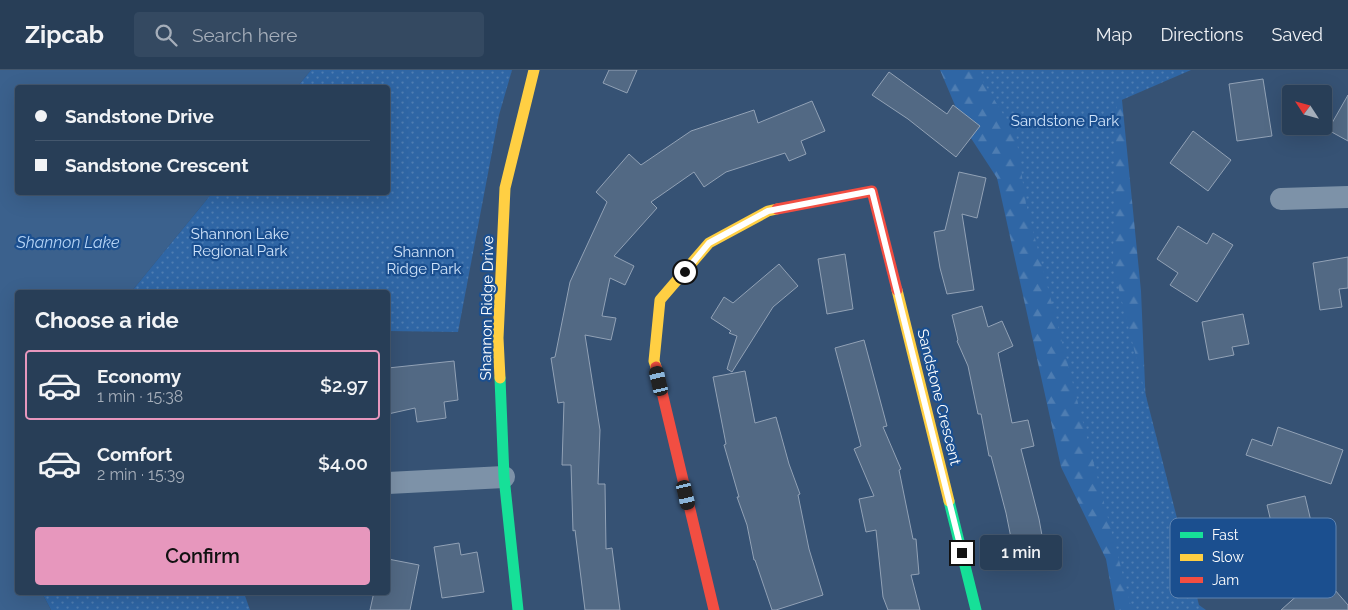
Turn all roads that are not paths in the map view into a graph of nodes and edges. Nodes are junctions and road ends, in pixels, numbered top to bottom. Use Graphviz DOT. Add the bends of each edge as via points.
graph roads {
  1 [pos="534,70"];
  2 [pos="1348,197"];
  3 [pos="1280,199"];
  4 [pos="504,477"];
  5 [pos="390,483"];
  6 [pos="518,610"];
  7 [pos="714,610"];
  8 [pos="976,610"];
  1 -- 4 [label="street, Shannon Ridge Drive" via="505,188 498,338"];
  2 -- 3 [label="street"];
  4 -- 5 [label="street"];
  4 -- 6 [label="street, Shannon Ridge Drive"];
  7 -- 8 [label="street, Sandstone Crescent" via="654,362 660,300 709,243 768,211 872,191"];
}
